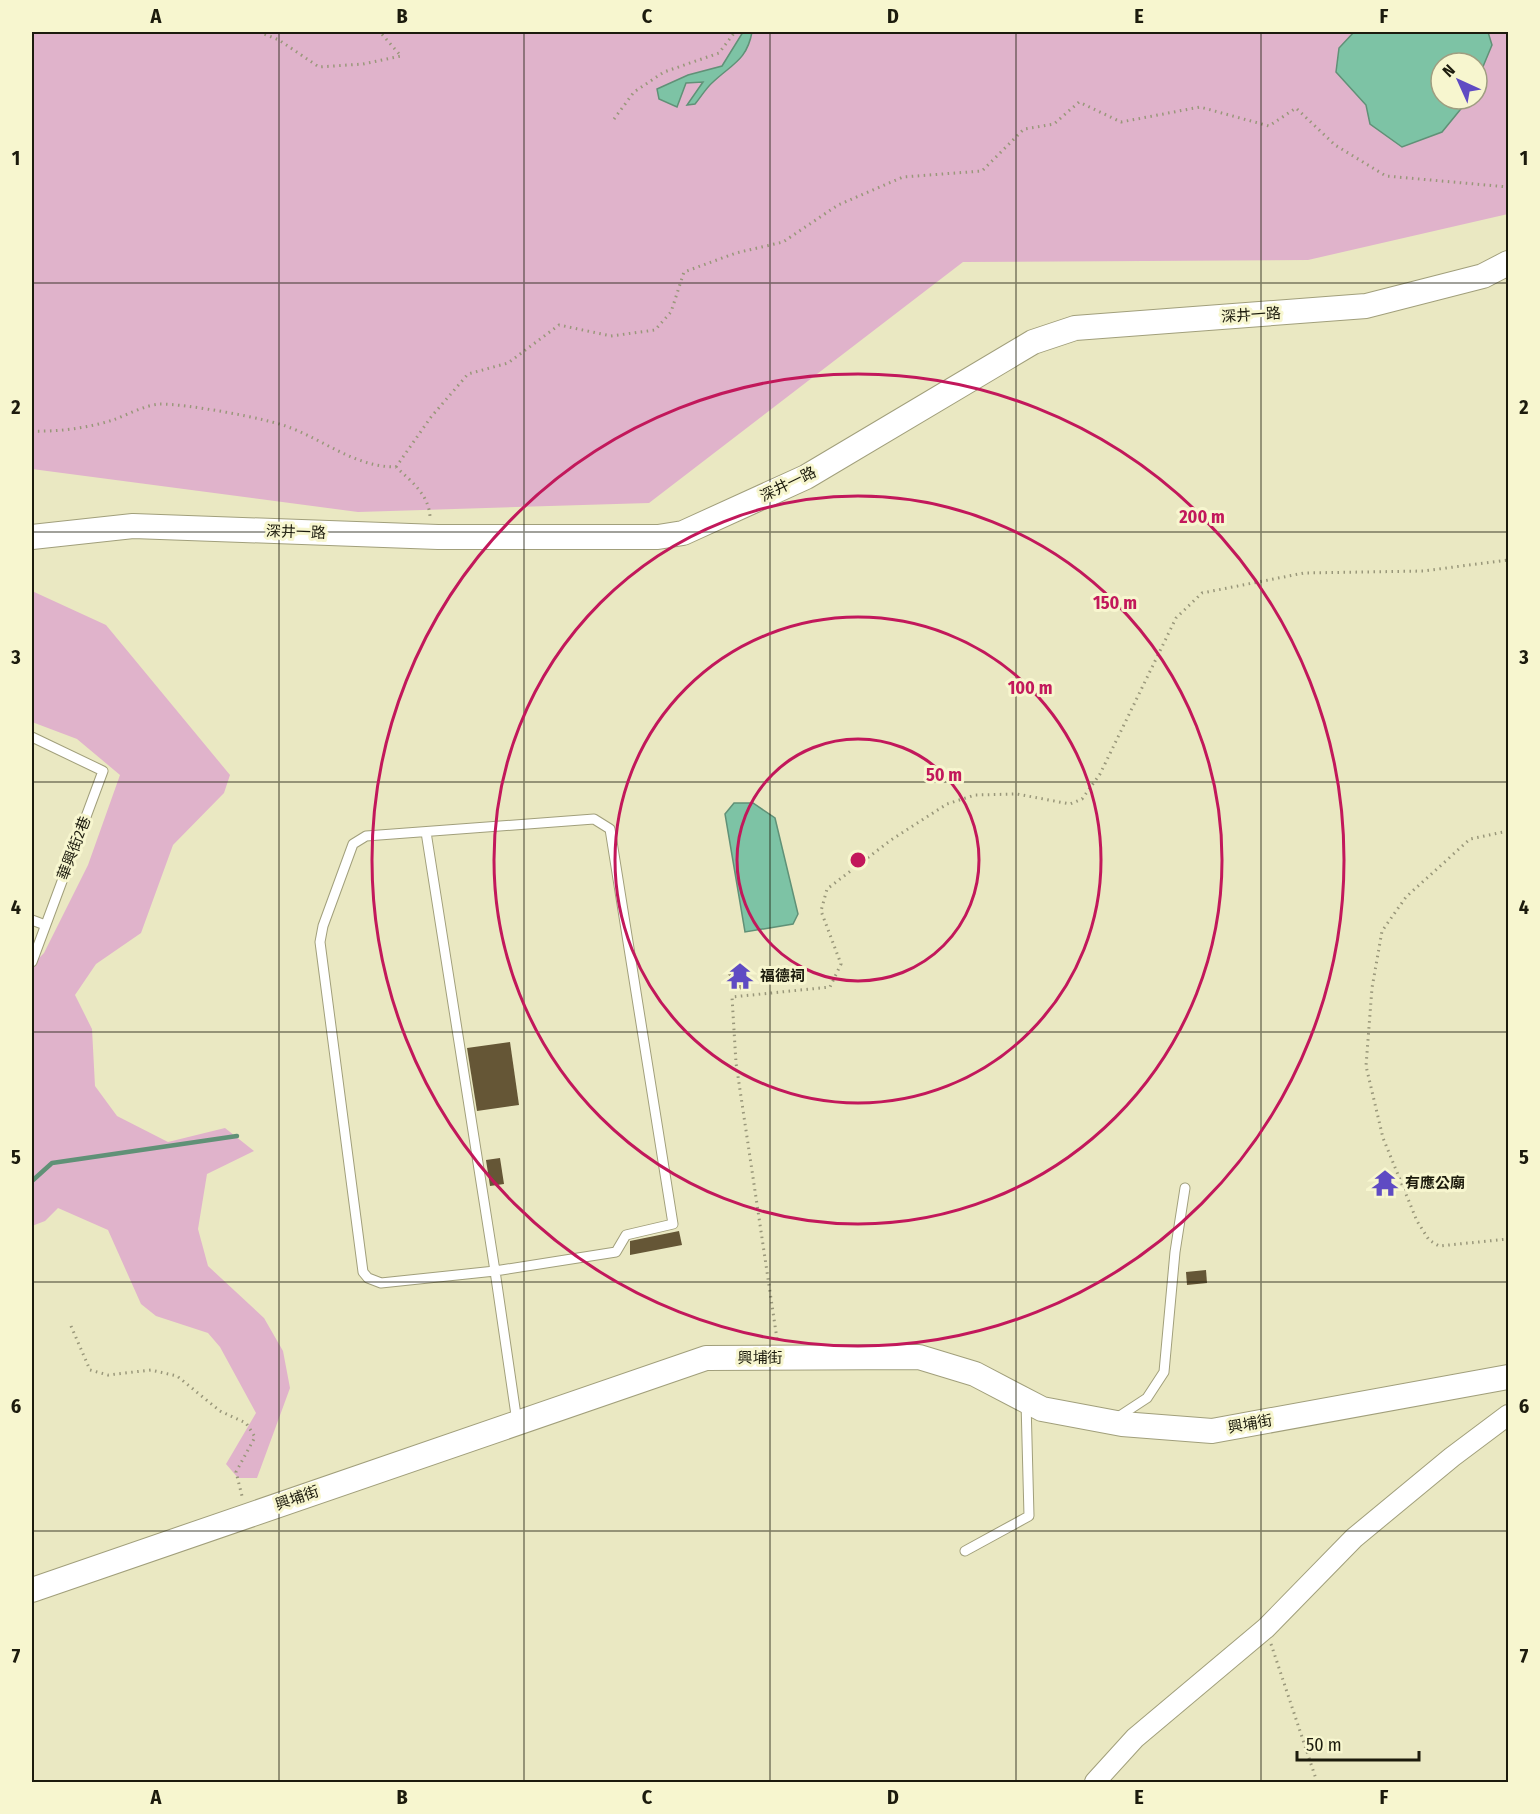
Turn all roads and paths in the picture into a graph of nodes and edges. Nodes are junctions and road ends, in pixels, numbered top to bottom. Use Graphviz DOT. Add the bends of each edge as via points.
graph roads {
  1 [pos="259,32"];
  2 [pos="380,32"];
  3 [pos="735,32"];
  4 [pos="614,119"];
  5 [pos="1509,187"];
  6 [pos="1509,263"];
  7 [pos="32,431"];
  8 [pos="396,467"];
  9 [pos="32,537"];
  10 [pos="432,537"];
  11 [pos="1509,560"];
  12 [pos="32,737"];
  13 [pos="1509,831"];
  14 [pos="426,832"];
  15 [pos="32,920"];
  16 [pos="45,925"];
  17 [pos="32,962"];
  18 [pos="1185,1188"];
  19 [pos="1509,1239"];
  20 [pos="495,1270"];
  21 [pos="71,1326"];
  22 [pos="780,1358"];
  23 [pos="1509,1377"];
  24 [pos="1026,1401"];
  25 [pos="1509,1415"];
  26 [pos="517,1422"];
  27 [pos="1110,1422"];
  28 [pos="247,1516"];
  29 [pos="965,1551"];
  30 [pos="32,1590"];
  31 [pos="1266,1628"];
  32 [pos="1095,1782"];
  33 [pos="1317,1782"];
  1 -- 2 [label="path" via="279,40 319,67 401,56"];
  3 -- 4 [label="path" via="719,53 664,72 634,92"];
  5 -- 8 [label="path" via="1386,176 1335,145 1296,108 1269,126 1200,107 1121,122 1079,102 1054,124 1024,129 982,171 903,177 838,205 783,242 736,253 684,272 671,312 655,330 610,336 559,325 508,363 468,374"];
  6 -- 10 [label="street, 深井一路" via="1484,276 1366,306 1075,328 1033,342 806,477 683,533 658,537"];
  7 -- 8 [label="path" via="110,421 159,404 290,427 332,450 376,467"];
  8 -- 10 [label="path" via="430,505"];
  9 -- 10 [label="street, 深井一路" via="133,526"];
  11 -- 22 [label="path" via="1423,571 1304,573 1202,593 1176,618 1100,774 1082,799 1070,804 1017,794 975,795 947,804 827,889 821,911 841,964 830,987 732,997 736,1063"];
  12 -- 16 [label="lane, 華興街2巷" via="103,771"];
  13 -- 19 [label="path" via="1470,839 1406,897 1382,931 1372,988 1366,1066 1383,1138 1417,1221 1429,1240 1439,1246"];
  14 -- 20 [label="lane"];
  14 -- 20 [label="lane" via="366,836 353,844 320,942 363,1272 381,1283"];
  14 -- 20 [label="lane" via="594,819 610,829 673,1224 626,1234 616,1251"];
  15 -- 16 [label="lane"];
  16 -- 17 [label="lane, 華興街2巷"];
  18 -- 27 [label="lane" via="1174,1252 1164,1372 1147,1398"];
  20 -- 26 [label="lane"];
  21 -- 28 [label="path" via="90,1370 108,1375 151,1371 177,1376 220,1411 246,1423 255,1437 237,1472"];
  22 -- 24 [label="street, 興埔街" via="920,1357 975,1374"];
  22 -- 26 [label="street, 興埔街" via="706,1358"];
  23 -- 27 [label="street, 興埔街" via="1212,1431"];
  24 -- 27 [label="street, 興埔街" via="1042,1409"];
  24 -- 29 [label="lane" via="1029,1516"];
  25 -- 31 [label="street" via="1452,1456 1354,1538"];
  26 -- 28 [label="street, 興埔街"];
  28 -- 30 [label="street, 興埔街"];
  31 -- 32 [label="street" via="1135,1738"];
  31 -- 33 [label="path"];
}
